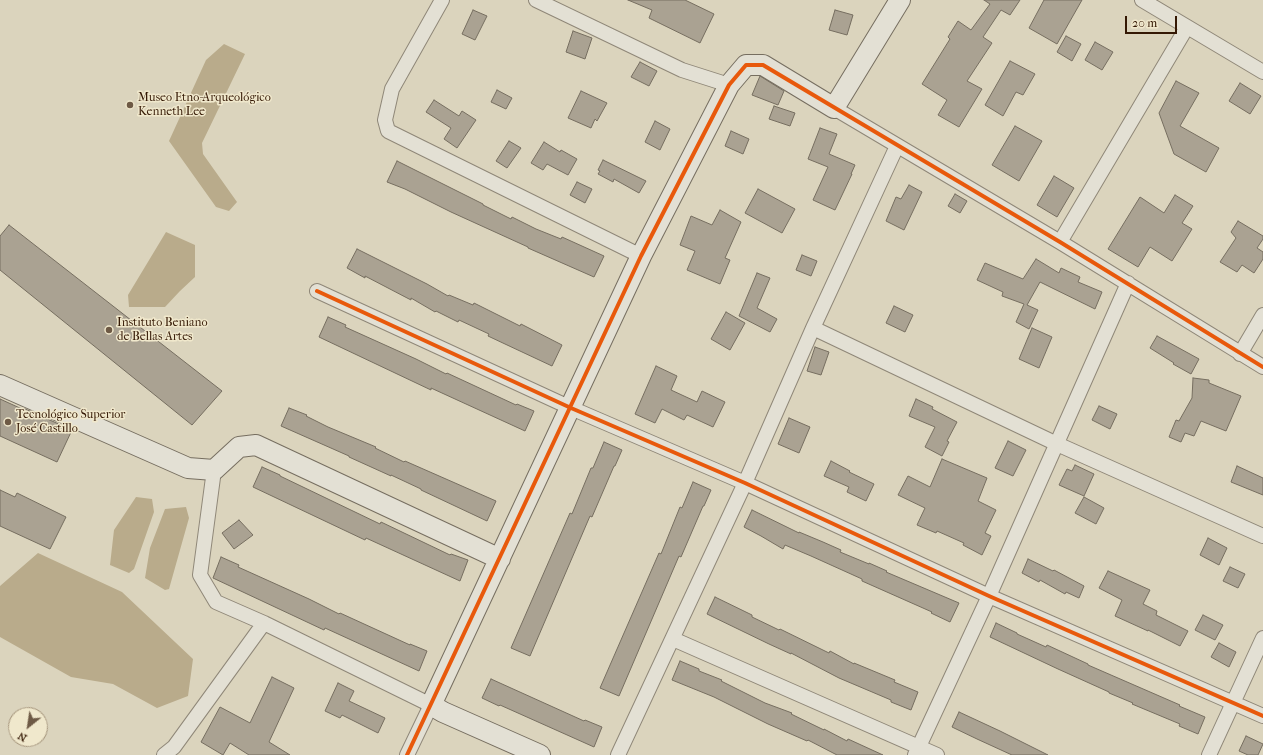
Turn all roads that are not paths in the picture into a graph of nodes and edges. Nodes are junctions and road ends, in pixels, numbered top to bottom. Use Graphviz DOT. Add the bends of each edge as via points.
graph roads {
  1 [pos="442,0"];
  2 [pos="536,0"];
  3 [pos="900,0"];
  4 [pos="1142,0"];
  5 [pos="1187,27"];
  6 [pos="1263,72"];
  7 [pos="729,85"];
  8 [pos="834,108"];
  9 [pos="897,146"];
  10 [pos="1060,242"];
  11 [pos="641,256"];
  12 [pos="1128,283"];
  13 [pos="317,291"];
  14 [pos="1263,315"];
  15 [pos="813,328"];
  16 [pos="1240,354"];
  17 [pos="1263,367"];
  18 [pos="0,385"];
  19 [pos="571,408"];
  20 [pos="1057,444"];
  21 [pos="214,470"];
  22 [pos="745,483"];
  23 [pos="1263,536"];
  24 [pos="500,559"];
  25 [pos="989,596"];
  26 [pos="264,623"];
  27 [pos="1263,638"];
  28 [pos="673,639"];
  29 [pos="1233,703"];
  30 [pos="431,705"];
  31 [pos="1263,716"];
  32 [pos="917,751"];
  33 [pos="164,755"];
  34 [pos="407,755"];
  35 [pos="540,755"];
  36 [pos="618,755"];
  37 [pos="937,755"];
  38 [pos="1210,755"];
  1 -- 11 [label="street" via="392,89 385,120 388,131"];
  2 -- 7 [label="street" via="682,70"];
  3 -- 8 [label="street"];
  4 -- 5 [label="street"];
  5 -- 6 [label="street"];
  5 -- 10 [label="street"];
  7 -- 8 [label="street" via="746,65 763,65"];
  7 -- 11 [label="street"];
  8 -- 9 [label="street"];
  9 -- 10 [label="street"];
  9 -- 15 [label="street"];
  10 -- 12 [label="street"];
  11 -- 19 [label="street"];
  12 -- 16 [label="street"];
  12 -- 20 [label="street"];
  13 -- 19 [label="street"];
  14 -- 16 [label="street"];
  15 -- 20 [label="street"];
  15 -- 22 [label="street"];
  16 -- 17 [label="street"];
  18 -- 21 [label="street" via="188,468"];
  19 -- 22 [label="street"];
  19 -- 24 [label="street"];
  20 -- 23 [label="street"];
  20 -- 25 [label="street"];
  21 -- 24 [label="street" via="239,447 256,445"];
  21 -- 26 [label="street" via="200,575 216,602"];
  22 -- 25 [label="street"];
  22 -- 28 [label="street"];
  24 -- 30 [label="street"];
  25 -- 29 [label="street"];
  25 -- 32 [label="street"];
  26 -- 30 [label="street"];
  26 -- 33 [label="street" via="174,747"];
  27 -- 29 [label="street"];
  28 -- 32 [label="street"];
  28 -- 36 [label="street"];
  29 -- 31 [label="street"];
  29 -- 38 [label="street"];
  30 -- 34 [label="street"];
  30 -- 35 [label="street"];
  32 -- 37 [label="street"];
}
